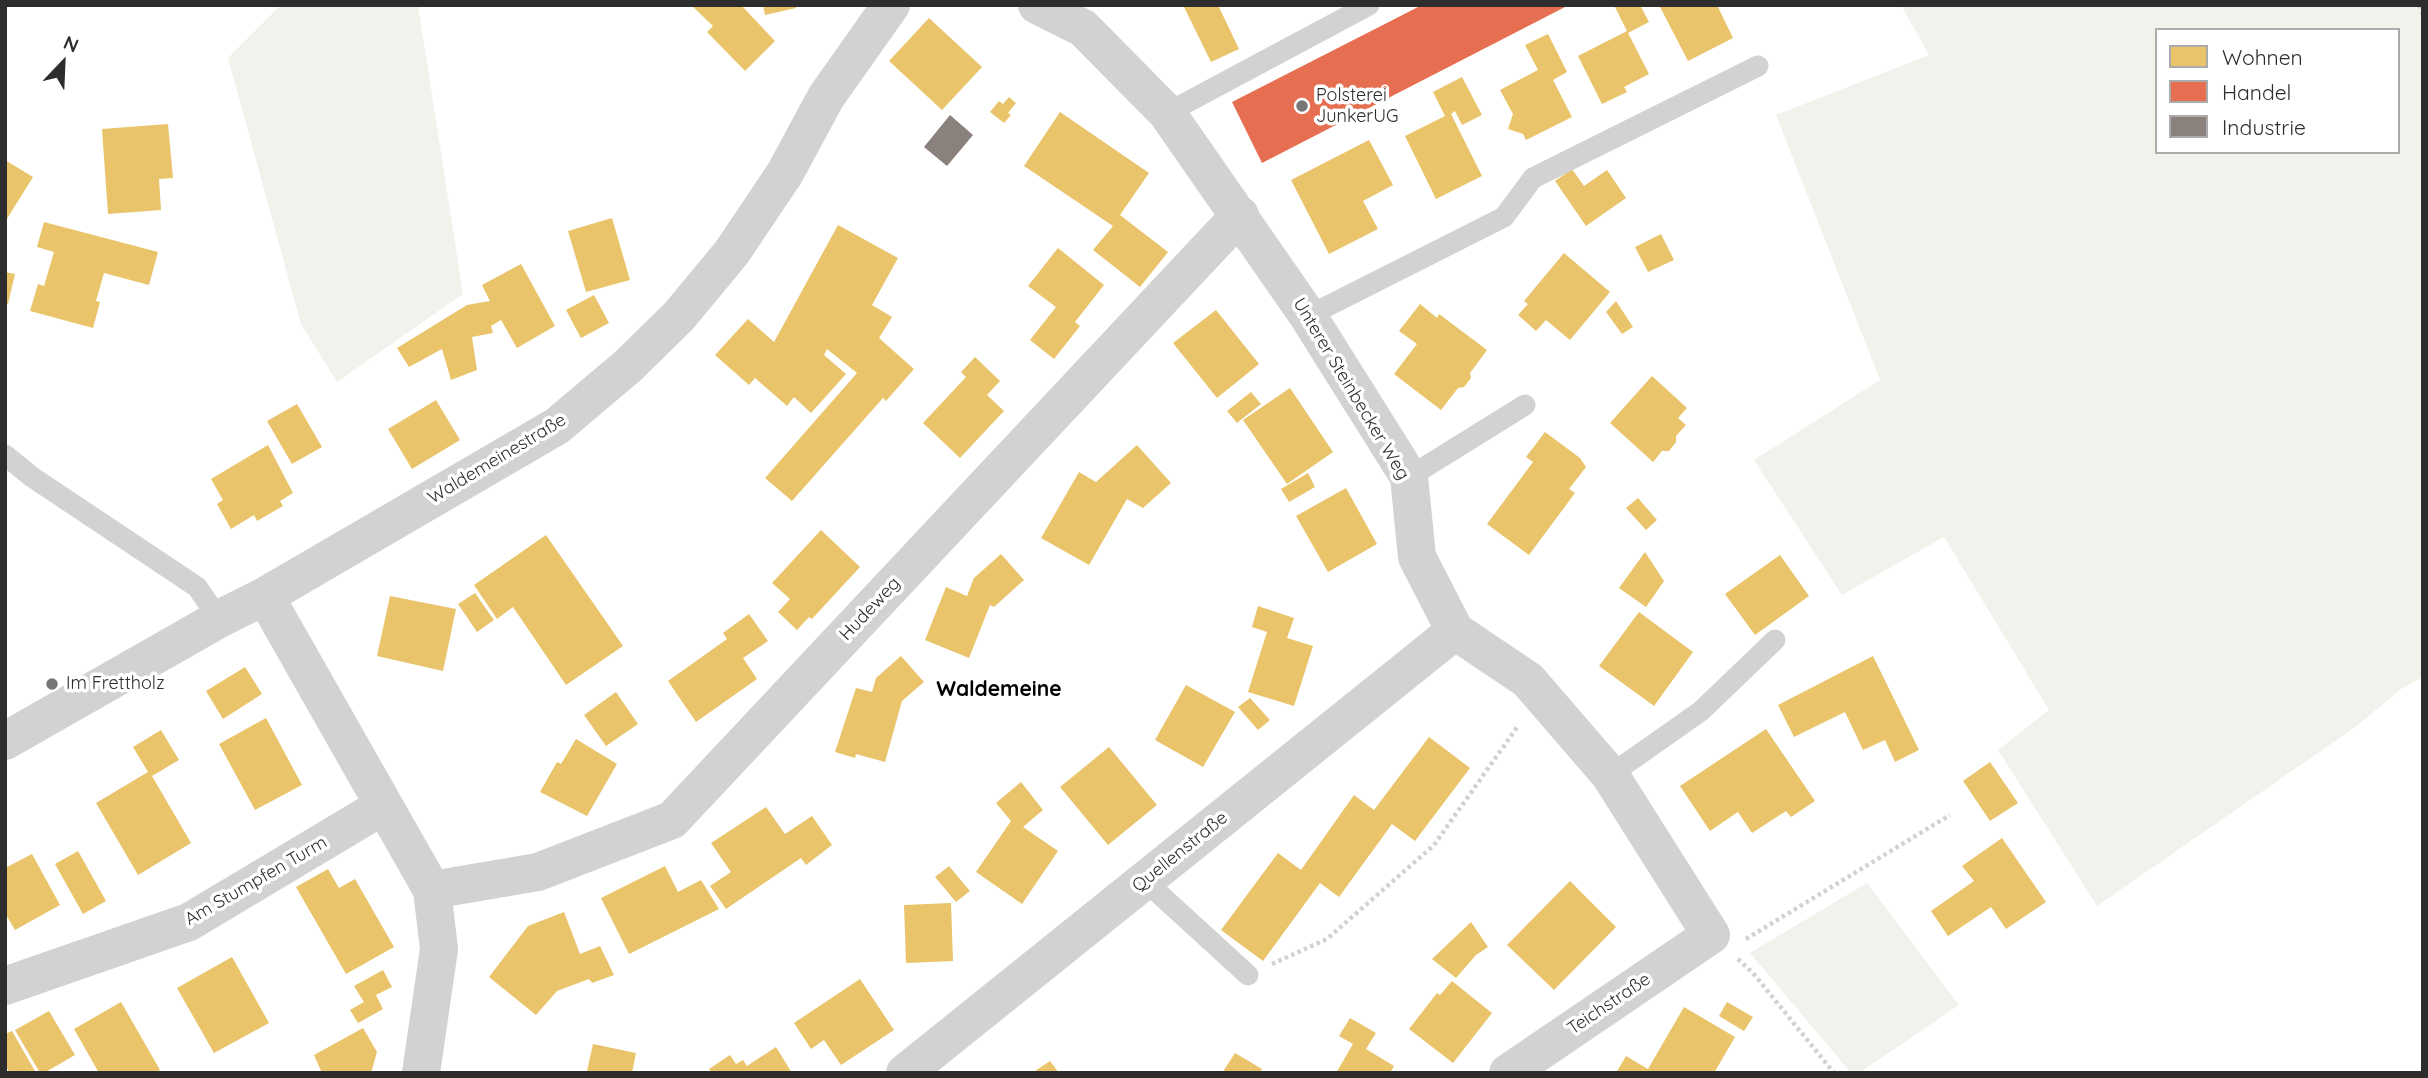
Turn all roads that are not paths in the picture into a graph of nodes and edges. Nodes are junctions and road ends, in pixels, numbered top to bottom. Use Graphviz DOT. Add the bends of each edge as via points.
graph roads {
  1 [pos="891,5"];
  2 [pos="1037,5"];
  3 [pos="1369,5"];
  4 [pos="1758,66"];
  5 [pos="1167,113"];
  6 [pos="1240,215"];
  7 [pos="1308,316"];
  8 [pos="1525,405"];
  9 [pos="5,455"];
  10 [pos="1409,477"];
  11 [pos="265,596"];
  12 [pos="219,619"];
  13 [pos="1455,631"];
  14 [pos="1775,640"];
  15 [pos="5,741"];
  16 [pos="1609,775"];
  17 [pos="383,806"];
  18 [pos="1144,880"];
  19 [pos="432,890"];
  20 [pos="1719,943"];
  21 [pos="1248,975"];
  22 [pos="5,986"];
  23 [pos="421,1073"];
  24 [pos="905,1073"];
  25 [pos="1508,1073"];
  1 -- 11 [label="street, Waldemeinestraße" via="826,97 785,173 732,252 679,316 628,366 557,426"];
  2 -- 5 [label="street, Unterer Steinbecker Weg" via="1083,28"];
  3 -- 5 [label="lane"];
  4 -- 7 [label="lane" via="1533,178 1504,218"];
  5 -- 6 [label="street, Unterer Steinbecker Weg"];
  6 -- 7 [label="street, Unterer Steinbecker Weg"];
  6 -- 19 [label="street, Hudeweg" via="672,820 538,872"];
  7 -- 10 [label="street, Unterer Steinbecker Weg"];
  8 -- 10 [label="lane"];
  9 -- 12 [label="lane" via="197,587"];
  10 -- 13 [label="street, Unterer Steinbecker Weg" via="1417,557"];
  11 -- 12 [label="street, Waldemeinestraße"];
  11 -- 17 [label="street"];
  12 -- 15 [label="street, Waldemeinestraße"];
  13 -- 16 [label="street, Unterer Steinbecker Weg" via="1528,680"];
  13 -- 18 [label="street, Quellenstraße"];
  14 -- 16 [label="lane" via="1701,711"];
  16 -- 20 [label="street, Unterer Steinbecker Weg"];
  17 -- 19 [label="street"];
  17 -- 22 [label="street, Am Stumpfen Turm" via="189,922"];
  18 -- 21 [label="lane"];
  18 -- 24 [label="street, Quellenstraße"];
  19 -- 23 [label="street" via="439,949"];
  20 -- 25 [label="street, Teichstraße"];
}
